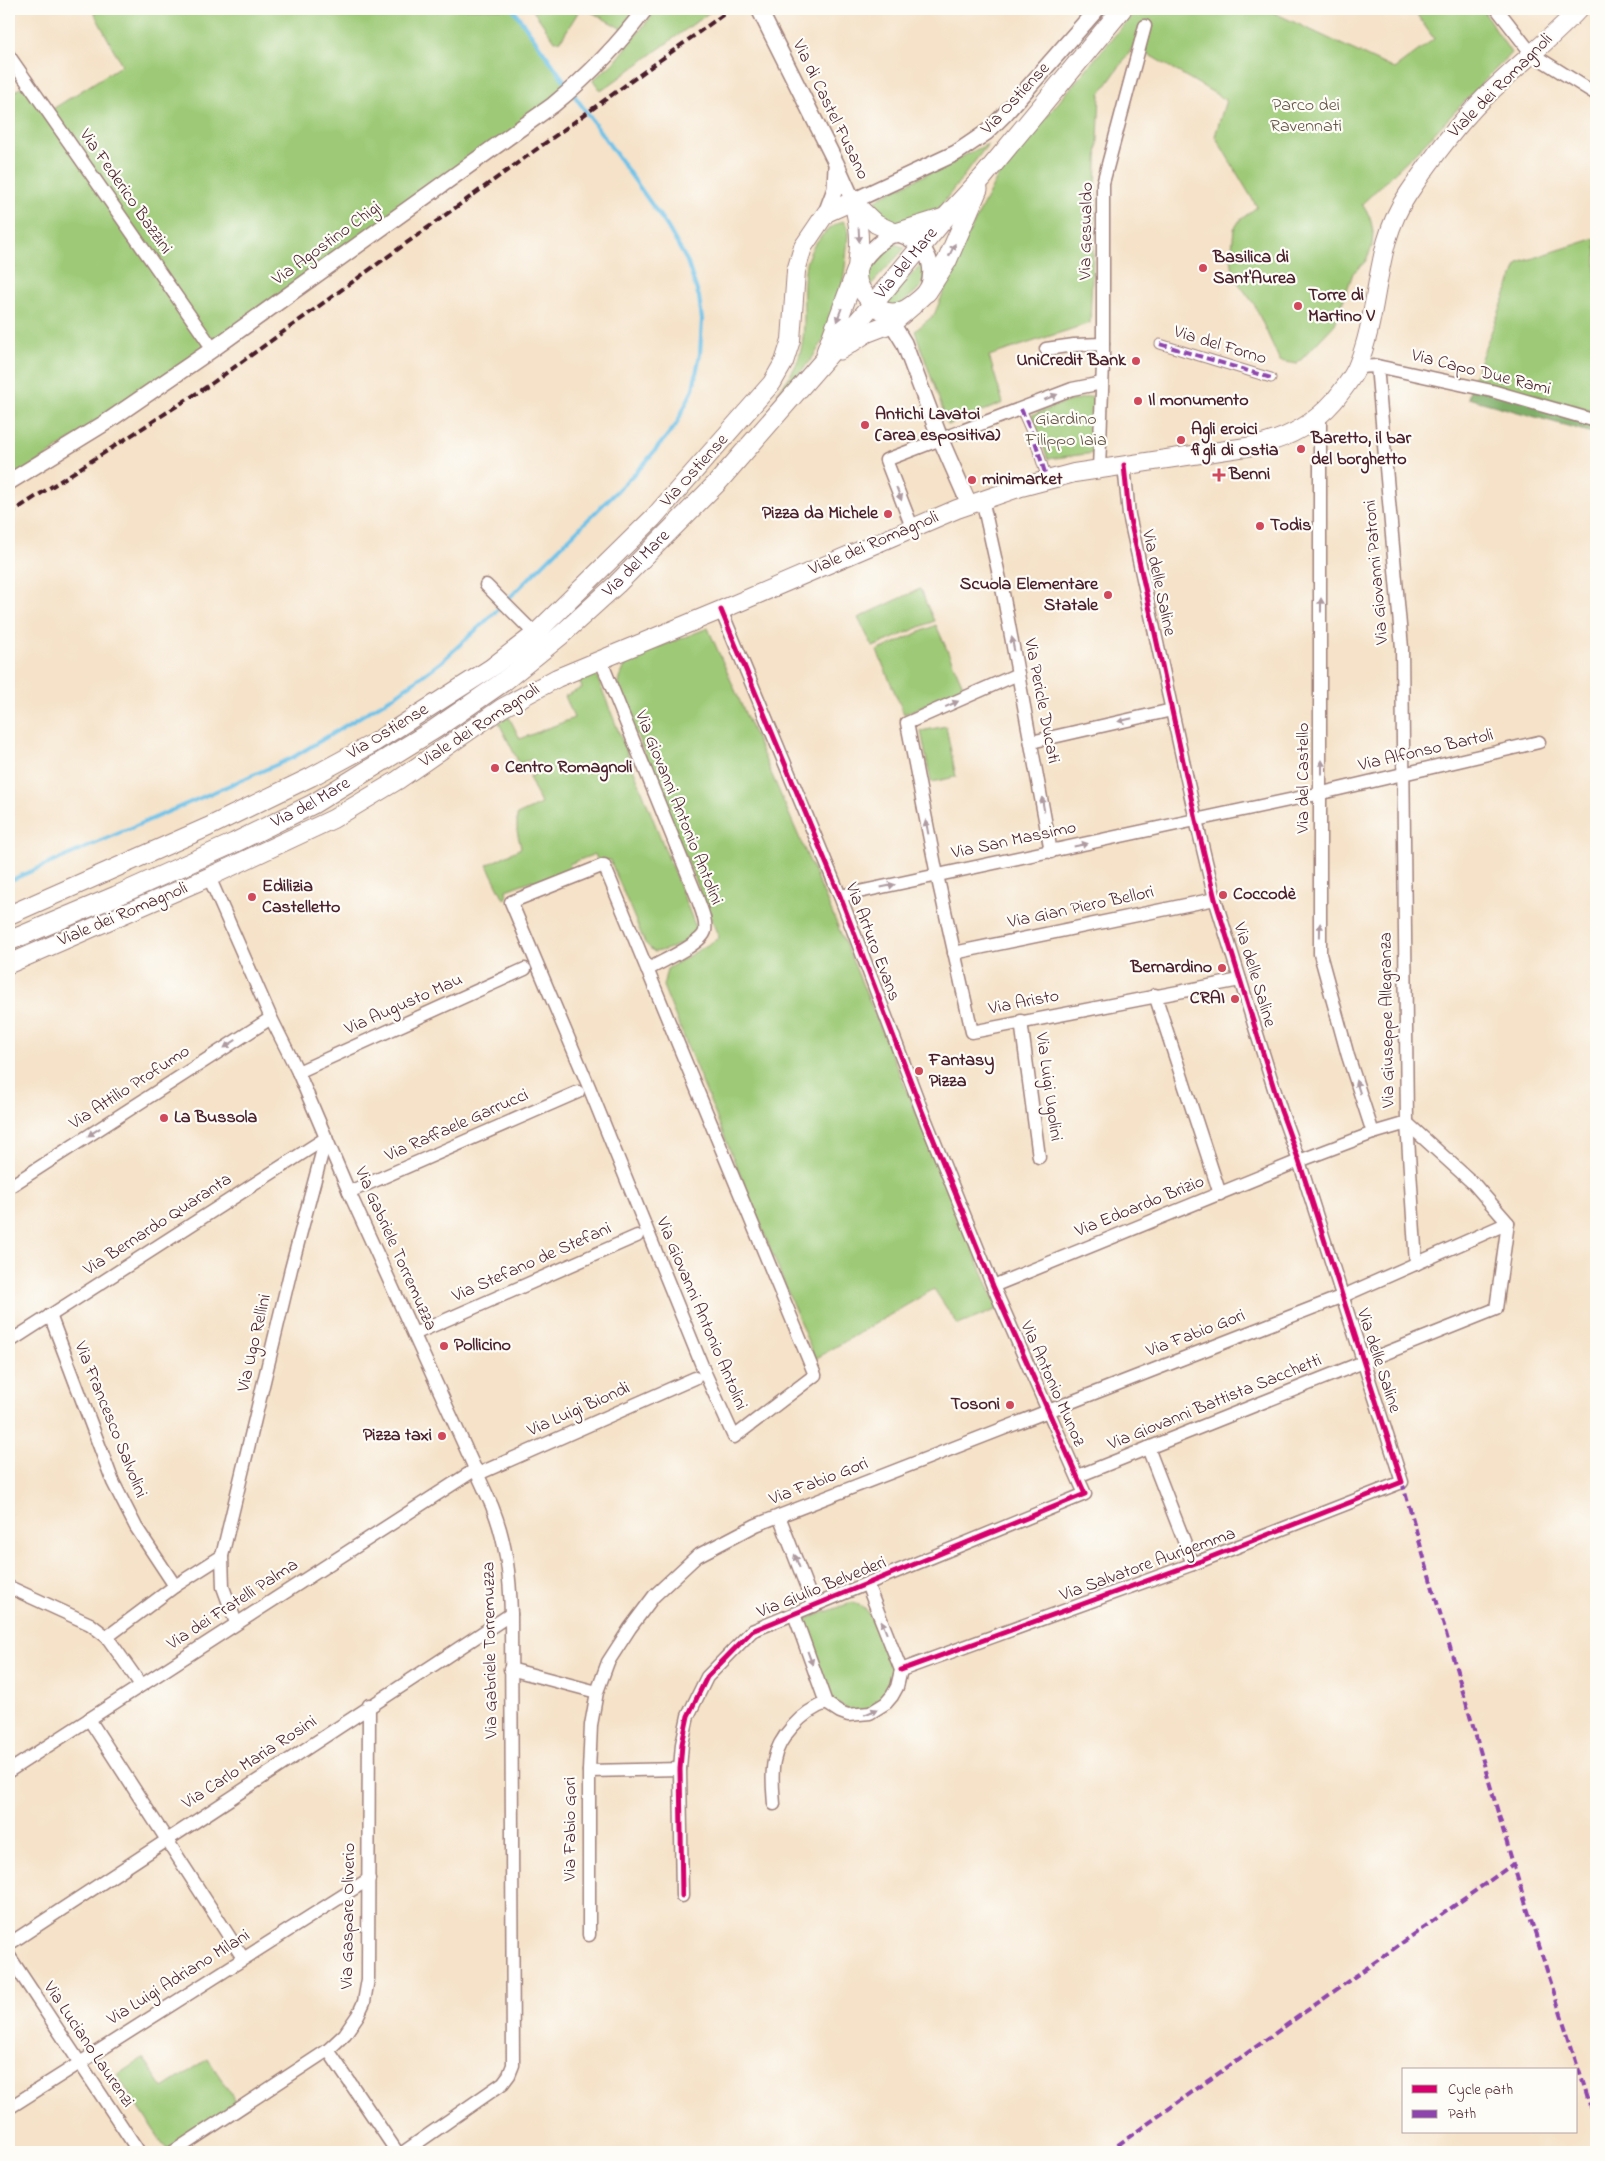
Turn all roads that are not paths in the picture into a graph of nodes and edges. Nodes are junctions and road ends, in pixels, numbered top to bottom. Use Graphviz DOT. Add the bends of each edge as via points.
graph roads {
  1 [pos="645,9"];
  2 [pos="1097,9"];
  3 [pos="1122,9"];
  4 [pos="1497,9"];
  5 [pos="1579,9"];
  6 [pos="761,12"];
  7 [pos="1145,26"];
  8 [pos="1532,54"];
  9 [pos="9,56"];
  10 [pos="1596,94"];
  11 [pos="836,163"];
  12 [pos="983,176"];
  13 [pos="853,201"];
  14 [pos="826,213"];
  15 [pos="945,218"];
  16 [pos="896,233"];
  17 [pos="921,247"];
  18 [pos="857,269"];
  19 [pos="920,298"];
  20 [pos="883,313"];
  21 [pos="904,343"];
  22 [pos="1103,344"];
  23 [pos="1160,344"];
  24 [pos="214,349"];
  25 [pos="1046,349"];
  26 [pos="822,361"];
  27 [pos="1377,366"];
  28 [pos="1357,367"];
  29 [pos="1271,378"];
  30 [pos="1102,383"];
  31 [pos="1021,409"];
  32 [pos="1320,415"];
  33 [pos="1596,420"];
  34 [pos="940,438"];
  35 [pos="1124,465"];
  36 [pos="1099,469"];
  37 [pos="1047,479"];
  38 [pos="9,482"];
  39 [pos="976,501"];
  40 [pos="912,528"];
  41 [pos="486,585"];
  42 [pos="721,610"];
  43 [pos="535,634"];
  44 [pos="601,661"];
  45 [pos="1018,674"];
  46 [pos="1172,710"];
  47 [pos="1032,742"];
  48 [pos="1539,742"];
  49 [pos="1402,775"];
  50 [pos="1322,793"];
  51 [pos="1196,820"];
  52 [pos="1051,852"];
  53 [pos="937,875"];
  54 [pos="209,877"];
  55 [pos="840,896"];
  56 [pos="1216,899"];
  57 [pos="9,915"];
  58 [pos="9,941"];
  59 [pos="954,953"];
  60 [pos="9,964"];
  61 [pos="525,969"];
  62 [pos="647,970"];
  63 [pos="1240,980"];
  64 [pos="1155,995"];
  65 [pos="271,1018"];
  66 [pos="1021,1021"];
  67 [pos="298,1072"];
  68 [pos="578,1092"];
  69 [pos="1407,1123"];
  70 [pos="1373,1133"];
  71 [pos="326,1138"];
  72 [pos="1039,1157"];
  73 [pos="1299,1161"];
  74 [pos="9,1187"];
  75 [pos="349,1192"];
  76 [pos="1220,1194"];
  77 [pos="1508,1223"];
  78 [pos="637,1236"];
  79 [pos="1416,1264"];
  80 [pos="993,1286"];
  81 [pos="1343,1296"];
  82 [pos="50,1315"];
  83 [pos="414,1334"];
  84 [pos="9,1342"];
  85 [pos="1365,1362"];
  86 [pos="695,1378"];
  87 [pos="1048,1411"];
  88 [pos="1148,1448"];
  89 [pos="477,1471"];
  90 [pos="1078,1476"];
  91 [pos="1402,1482"];
  92 [pos="1086,1494"];
  93 [pos="779,1516"];
  94 [pos="222,1556"];
  95 [pos="1193,1564"];
  96 [pos="867,1584"];
  97 [pos="176,1586"];
  98 [pos="9,1587"];
  99 [pos="814,1606"];
  100 [pos="511,1614"];
  101 [pos="794,1614"];
  102 [pos="236,1623"];
  103 [pos="107,1637"];
  104 [pos="510,1669"];
  105 [pos="901,1670"];
  106 [pos="141,1685"];
  107 [pos="596,1692"];
  108 [pos="826,1703"];
  109 [pos="369,1706"];
  110 [pos="88,1719"];
  111 [pos="680,1769"];
  112 [pos="9,1771"];
  113 [pos="589,1771"];
  114 [pos="774,1804"];
  115 [pos="166,1840"];
  116 [pos="369,1879"];
  117 [pos="682,1896"];
  118 [pos="589,1935"];
  119 [pos="9,1944"];
  120 [pos="9,1956"];
  121 [pos="243,1958"];
  122 [pos="328,2050"];
  123 [pos="78,2062"];
  124 [pos="9,2108"];
  125 [pos="139,2152"];
  126 [pos="174,2152"];
  127 [pos="397,2152"];
  128 [pos="404,2152"];
  1 -- 24 [label="street, Via Agostino Chigi" via="623,39 553,105"];
  2 -- 13 [label="street, Via Ostiense" via="987,132 956,153"];
  3 -- 12 [label="main road, Via del Mare"];
  4 -- 8 [label="street"];
  5 -- 8 [label="main road, Viale dei Romagnoli"];
  6 -- 11 [label="street, Via di Castel Fusano"];
  7 -- 22 [label="street, Via Gesualdo" via="1103,183"];
  8 -- 10 [label="street"];
  8 -- 28 [label="main road, Viale dei Romagnoli" via="1464,119 1436,153 1399,208 1384,251"];
  9 -- 24 [label="street, Via Federico Bazzini"];
  11 -- 13 [label="street, Via di Castel Fusano"];
  11 -- 14 [label="street" via="836,183"];
  12 -- 15 [label="main road, Via del Mare"];
  19 -- 12 [label="main road, one-way" via="949,257"];
  13 -- 14 [label="main road, Via Ostiense"];
  13 -- 16 [label="main road" via="876,224"];
  13 -- 18 [label="main road, one-way" via="859,232"];
  14 -- 43 [label="main road, Via Ostiense" via="808,237 799,257 791,340 772,383 653,518"];
  15 -- 16 [label="main road"];
  15 -- 17 [label="main road, Via del Mare"];
  16 -- 17 [label="street"];
  16 -- 18 [label="street" via="882,241"];
  17 -- 19 [label="street" via="931,266 931,279"];
  17 -- 20 [label="main road, Via del Mare"];
  18 -- 20 [label="main road" via="860,288"];
  18 -- 26 [label="main road, one-way"];
  19 -- 20 [label="main road"];
  19 -- 21 [label="street" via="906,324"];
  20 -- 21 [label="street"];
  20 -- 26 [label="main road, Via del Mare"];
  20 -- 26 [label="main road" via="866,333"];
  21 -- 34 [label="street"];
  22 -- 25 [label="street"];
  22 -- 30 [label="street, Via Gesualdo"];
  23 -- 29 [label="street, Via del Forno"];
  24 -- 38 [label="street, Via Agostino Chigi"];
  26 -- 58 [label="main road, Via del Mare" via="718,482 617,584 561,636 487,693 389,758 301,810 126,892"];
  27 -- 28 [label="street, Via Capo Due Rami"];
  27 -- 33 [label="street, Via Capo Due Rami" via="1492,391"];
  27 -- 49 [label="street, Via Giovanni Patroni" via="1402,648"];
  28 -- 32 [label="main road, Viale dei Romagnoli" via="1342,391"];
  31 -- 30 [label="street, one-way" via="1072,388"];
  30 -- 36 [label="street, Via Gesualdo"];
  31 -- 34 [label="street"];
  31 -- 37 [label="street"];
  32 -- 35 [label="main road, Viale dei Romagnoli" via="1302,428 1263,444"];
  50 -- 32 [label="street, Via del Castello, one-way"];
  34 -- 39 [label="street"];
  34 -- 40 [label="street, one-way" via="886,460"];
  35 -- 36 [label="main road, Viale dei Romagnoli"];
  35 -- 46 [label="street, Via delle Saline" via="1129,515"];
  36 -- 37 [label="main road, Viale dei Romagnoli"];
  37 -- 39 [label="main road, Viale dei Romagnoli"];
  39 -- 40 [label="main road, Viale dei Romagnoli"];
  45 -- 39 [label="street, Via Pericle Ducati, one-way"];
  40 -- 42 [label="main road, Viale dei Romagnoli"];
  41 -- 43 [label="street"];
  42 -- 44 [label="main road, Viale dei Romagnoli"];
  42 -- 55 [label="street, Via Arturo Evans"];
  43 -- 57 [label="main road, Via Ostiense" via="491,668 339,762 208,827"];
  44 -- 54 [label="main road, Viale dei Romagnoli" via="557,678 513,701 360,804"];
  44 -- 62 [label="street, Via Giovanni Antonio Antolini" via="705,922 705,932 699,940"];
  45 -- 47 [label="street, Via Pericle Ducati"];
  53 -- 45 [label="street, Via Aristo, one-way" via="907,723"];
  46 -- 47 [label="street, one-way"];
  46 -- 51 [label="street, Via delle Saline"];
  52 -- 47 [label="street, Via Pericle Ducati, one-way"];
  48 -- 49 [label="street, Via Alfonso Bartoli"];
  49 -- 50 [label="street, Via Alfonso Bartoli"];
  49 -- 69 [label="street, Via Giuseppe Allegranza"];
  50 -- 51 [label="street, Via Alfonso Bartoli"];
  70 -- 50 [label="street, Via del Castello, one-way" via="1320,954"];
  52 -- 51 [label="street, Via San Massimo, one-way"];
  51 -- 56 [label="street, Via delle Saline"];
  52 -- 53 [label="street, Via San Massimo"];
  55 -- 53 [label="street, Via San Massimo, one-way"];
  53 -- 59 [label="street, Via Aristo"];
  54 -- 60 [label="main road, Viale dei Romagnoli"];
  54 -- 65 [label="street, Via Gabriele Torremuzza"];
  55 -- 80 [label="street, Via Arturo Evans"];
  56 -- 59 [label="street, Via Gian Piero Bellori"];
  56 -- 63 [label="street, Via delle Saline"];
  59 -- 66 [label="street, Via Aristo" via="972,1032"];
  61 -- 67 [label="street, Via Augusto Mau"];
  62 -- 62 [label="street, Via Giovanni Antonio Antolini" via="604,865 511,902 734,1437 815,1375"];
  63 -- 64 [label="street, Via Aristo"];
  63 -- 73 [label="street, Via delle Saline"];
  64 -- 66 [label="street, Via Aristo"];
  64 -- 76 [label="street"];
  65 -- 67 [label="street, Via Gabriele Torremuzza"];
  65 -- 74 [label="street, Via Attilio Profumo, one-way"];
  66 -- 72 [label="street, Via Luigi Ugolini"];
  67 -- 71 [label="street, Via Gabriele Torremuzza"];
  68 -- 75 [label="street, Via Raffaele Garrucci"];
  69 -- 70 [label="street, Via Edoardo Brizio"];
  69 -- 77 [label="street" via="1474,1184"];
  69 -- 79 [label="street, Via Giuseppe Allegranza"];
  70 -- 73 [label="street, Via Edoardo Brizio"];
  71 -- 75 [label="street, Via Gabriele Torremuzza"];
  71 -- 82 [label="street, Via Bernardo Quaranta"];
  71 -- 94 [label="street, Via Ugo Rellini"];
  73 -- 76 [label="street, Via Edoardo Brizio"];
  73 -- 81 [label="street, Via delle Saline"];
  75 -- 83 [label="street, Via Gabriele Torremuzza"];
  76 -- 80 [label="street, Via Edoardo Brizio"];
  77 -- 79 [label="street, Via Fabio Gori"];
  77 -- 85 [label="street, Via Giovanni Battista Sacchetti" via="1496,1309"];
  78 -- 83 [label="street, Via Stefano de Stefani"];
  79 -- 81 [label="street, Via Fabio Gori"];
  80 -- 87 [label="street, Via Antonio Munoz"];
  81 -- 85 [label="street, Via delle Saline"];
  81 -- 87 [label="street, Via Fabio Gori"];
  82 -- 84 [label="street, Via Bernardo Quaranta"];
  82 -- 97 [label="street, Via Francesco Salvolini" via="113,1482 136,1527"];
  83 -- 89 [label="street, Via Gabriele Torremuzza"];
  85 -- 88 [label="street, Via Giovanni Battista Sacchetti"];
  85 -- 91 [label="street, Via delle Saline"];
  86 -- 89 [label="street, Via Luigi Biondi"];
  87 -- 90 [label="street, Via Antonio Munoz"];
  87 -- 93 [label="street, Via Fabio Gori"];
  88 -- 90 [label="street, Via Giovanni Battista Sacchetti"];
  88 -- 95 [label="street"];
  89 -- 100 [label="street, Via Gabriele Torremuzza" via="496,1515 506,1552"];
  89 -- 102 [label="street, Via dei Fratelli Palma"];
  90 -- 92 [label="street, Via Antonio Munoz"];
  91 -- 95 [label="street, Via Salvatore Aurigemma"];
  92 -- 96 [label="street, Via Giulio Belvederi"];
  99 -- 93 [label="street, one-way"];
  93 -- 107 [label="street, Via Fabio Gori" via="697,1556 654,1596 608,1662"];
  94 -- 97 [label="street"];
  94 -- 102 [label="street, Via Ugo Rellini" via="224,1587"];
  95 -- 105 [label="street, Via Salvatore Aurigemma"];
  96 -- 99 [label="street, Via Giulio Belvederi"];
  105 -- 96 [label="street, one-way"];
  97 -- 103 [label="street"];
  98 -- 103 [label="street" via="90,1624"];
  99 -- 101 [label="street, Via Giulio Belvederi"];
  100 -- 104 [label="street, Via Gabriele Torremuzza"];
  100 -- 109 [label="street, Via Carlo Maria Rosini"];
  101 -- 108 [label="street, one-way"];
  101 -- 111 [label="street, Via Giulio Belvederi" via="752,1632 707,1677 688,1716"];
  102 -- 106 [label="street, Via dei Fratelli Palma"];
  103 -- 106 [label="street"];
  104 -- 107 [label="street"];
  104 -- 128 [label="street, Via Gabriele Torremuzza" via="513,2065 503,2083"];
  108 -- 105 [label="street, one-way" via="848,1714 870,1713 892,1696"];
  106 -- 110 [label="street, Via dei Fratelli Palma"];
  107 -- 113 [label="street, Via Fabio Gori"];
  108 -- 114 [label="street" via="795,1725 778,1748 773,1769"];
  109 -- 115 [label="street, Via Carlo Maria Rosini"];
  109 -- 116 [label="street, Via Gaspare Oliverio"];
  110 -- 112 [label="street, Via dei Fratelli Palma"];
  110 -- 115 [label="street"];
  111 -- 113 [label="street"];
  111 -- 117 [label="street, Via Giulio Belvederi"];
  113 -- 118 [label="street, Via Fabio Gori"];
  115 -- 119 [label="street, Via Carlo Maria Rosini"];
  115 -- 121 [label="street"];
  116 -- 121 [label="street, Via Luigi Adriano Milani"];
  116 -- 122 [label="street, Via Gaspare Oliverio" via="366,1994 354,2020"];
  120 -- 123 [label="street, Via Luciano Laurenzi"];
  121 -- 123 [label="street, Via Luigi Adriano Milani"];
  122 -- 126 [label="street, Via Gaspare Oliverio"];
  122 -- 127 [label="street"];
  123 -- 124 [label="street, Via Luigi Adriano Milani"];
  123 -- 125 [label="street, Via Luciano Laurenzi"];
}
